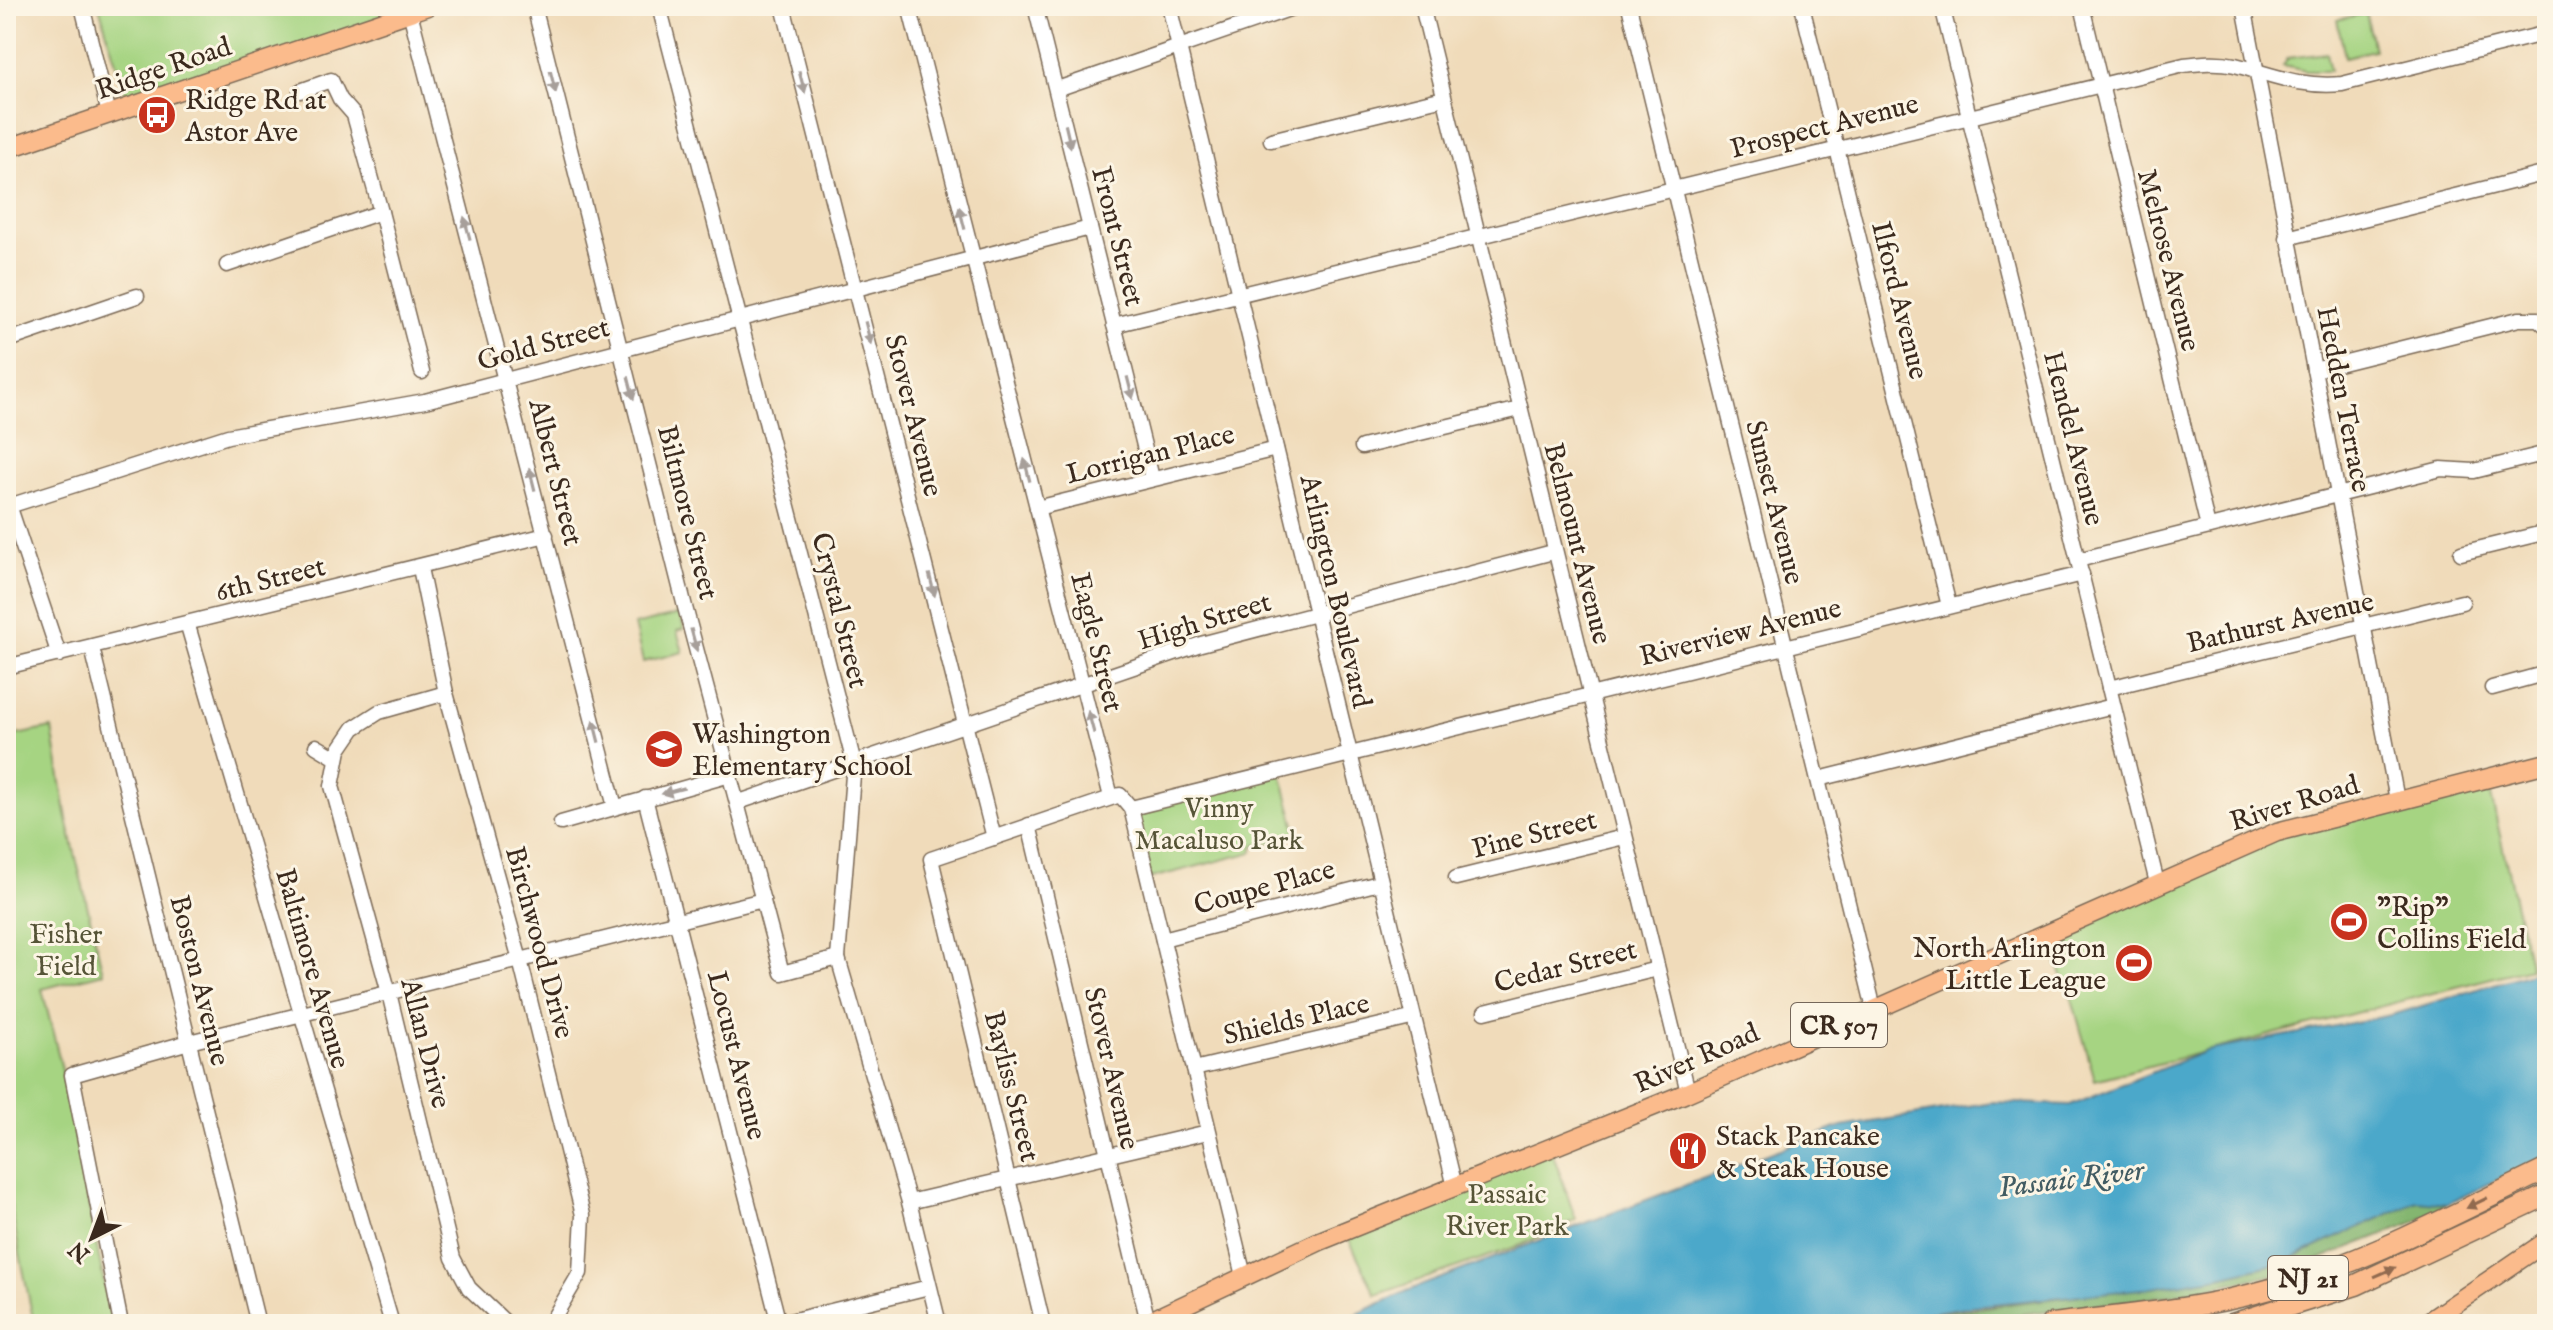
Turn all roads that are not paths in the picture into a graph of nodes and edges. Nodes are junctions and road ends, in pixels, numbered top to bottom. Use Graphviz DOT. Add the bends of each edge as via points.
graph roads {
  1 [pos="82,6"];
  2 [pos="534,6"];
  3 [pos="659,6"];
  4 [pos="783,6"];
  5 [pos="909,6"];
  6 [pos="1035,6"];
  7 [pos="1169,6"];
  8 [pos="1298,6"];
  9 [pos="1422,6"];
  10 [pos="1629,6"];
  11 [pos="1802,6"];
  12 [pos="1942,6"];
  13 [pos="2082,6"];
  14 [pos="2244,6"];
  15 [pos="419,9"];
  16 [pos="2547,33"];
  17 [pos="1181,45"];
  18 [pos="2256,74"];
  19 [pos="2101,84"];
  20 [pos="1057,89"];
  21 [pos="300,91"];
  22 [pos="1444,98"];
  23 [pos="109,114"];
  24 [pos="1969,116"];
  25 [pos="1271,140"];
  26 [pos="6,149"];
  27 [pos="1837,149"];
  28 [pos="2547,173"];
  29 [pos="1673,190"];
  30 [pos="381,212"];
  31 [pos="1090,228"];
  32 [pos="1480,237"];
  33 [pos="2287,238"];
  34 [pos="973,259"];
  35 [pos="227,265"];
  36 [pos="856,289"];
  37 [pos="1239,294"];
  38 [pos="137,296"];
  39 [pos="740,320"];
  40 [pos="1114,325"];
  41 [pos="2547,327"];
  42 [pos="6,341"];
  43 [pos="622,349"];
  44 [pos="2314,370"];
  45 [pos="422,372"];
  46 [pos="506,380"];
  47 [pos="1520,409"];
  48 [pos="1362,447"];
  49 [pos="1276,449"];
  50 [pos="2547,453"];
  51 [pos="1152,478"];
  52 [pos="2336,495"];
  53 [pos="8,501"];
  54 [pos="1037,508"];
  55 [pos="2208,527"];
  56 [pos="2547,532"];
  57 [pos="546,535"];
  58 [pos="1553,552"];
  59 [pos="2461,553"];
  60 [pos="2080,567"];
  61 [pos="420,568"];
  62 [pos="2462,602"];
  63 [pos="1949,606"];
  64 [pos="1316,615"];
  65 [pos="188,626"];
  66 [pos="2362,629"];
  67 [pos="92,648"];
  68 [pos="1786,648"];
  69 [pos="59,655"];
  70 [pos="6,667"];
  71 [pos="2547,673"];
  72 [pos="1082,687"];
  73 [pos="2109,688"];
  74 [pos="2492,688"];
  75 [pos="446,693"];
  76 [pos="1589,694"];
  77 [pos="2113,706"];
  78 [pos="967,723"];
  79 [pos="316,746"];
  80 [pos="1348,752"];
  81 [pos="336,758"];
  82 [pos="854,763"];
  83 [pos="2547,763"];
  84 [pos="730,775"];
  85 [pos="1819,779"];
  86 [pos="1111,797"];
  87 [pos="645,798"];
  88 [pos="2397,800"];
  89 [pos="739,802"];
  90 [pos="615,807"];
  91 [pos="1131,808"];
  92 [pos="561,823"];
  93 [pos="1029,825"];
  94 [pos="1624,837"];
  95 [pos="994,838"];
  96 [pos="1456,878"];
  97 [pos="1379,883"];
  98 [pos="2157,883"];
  99 [pos="763,900"];
  100 [pos="677,919"];
  101 [pos="1163,939"];
  102 [pos="838,958"];
  103 [pos="520,960"];
  104 [pos="1657,969"];
  105 [pos="389,993"];
  106 [pos="1874,1009"];
  107 [pos="1485,1012"];
  108 [pos="301,1016"];
  109 [pos="1411,1018"];
  110 [pos="189,1042"];
  111 [pos="1194,1069"];
  112 [pos="1688,1092"];
  113 [pos="1208,1132"];
  114 [pos="1107,1155"];
  115 [pos="2547,1169"];
  116 [pos="1008,1179"];
  117 [pos="1455,1187"];
  118 [pos="2547,1195"];
  119 [pos="909,1202"];
  120 [pos="2547,1241"];
  121 [pos="1244,1276"];
  122 [pos="929,1287"];
  123 [pos="1146,1323"];
  124 [pos="121,1324"];
  125 [pos="258,1324"];
  126 [pos="392,1324"];
  127 [pos="507,1324"];
  128 [pos="550,1324"];
  129 [pos="778,1324"];
  130 [pos="939,1324"];
  131 [pos="1043,1324"];
  132 [pos="2051,1324"];
  133 [pos="2232,1324"];
  134 [pos="2425,1324"];
  1 -- 23 [label="street"];
  2 -- 43 [label="street, Biltmore Street, one-way"];
  3 -- 39 [label="street, Crystal Street"];
  4 -- 36 [label="street, Stover Avenue, one-way"];
  34 -- 5 [label="street, Eagle Street, one-way"];
  6 -- 20 [label="street, Front Street"];
  7 -- 17 [label="street, Arlington Boulevard"];
  8 -- 17 [label="street"];
  9 -- 22 [label="street, Belmount Avenue"];
  10 -- 29 [label="street, Sunset Avenue"];
  11 -- 27 [label="street, Ilford Avenue"];
  12 -- 24 [label="street, Hendel Avenue"];
  13 -- 19 [label="street, Melrose Avenue"];
  14 -- 18 [label="street, Hedden Terrace"];
  15 -- 23 [label="main road, Ridge Road"];
  46 -- 15 [label="street, Albert Street, one-way"];
  16 -- 18 [label="street, Prospect Avenue" via="2342,84 2295,84"];
  17 -- 20 [label="street"];
  17 -- 37 [label="street, Arlington Boulevard"];
  18 -- 19 [label="street, Prospect Avenue" via="2211,62"];
  18 -- 33 [label="street, Hedden Terrace"];
  19 -- 24 [label="street, Prospect Avenue"];
  19 -- 55 [label="street, Melrose Avenue"];
  20 -- 31 [label="street, Front Street, one-way"];
  21 -- 30 [label="street" via="331,80 354,115"];
  22 -- 25 [label="street"];
  22 -- 32 [label="street, Belmount Avenue"];
  23 -- 26 [label="main road, Ridge Road"];
  24 -- 27 [label="street, Prospect Avenue"];
  24 -- 60 [label="street, Hendel Avenue"];
  27 -- 29 [label="street, Prospect Avenue"];
  27 -- 63 [label="street, Ilford Avenue"];
  28 -- 33 [label="street"];
  29 -- 32 [label="street, Prospect Avenue"];
  29 -- 68 [label="street, Sunset Avenue"];
  30 -- 35 [label="street"];
  30 -- 45 [label="street"];
  31 -- 34 [label="street, Gold Street"];
  31 -- 40 [label="street, Front Street"];
  32 -- 37 [label="street, Prospect Avenue"];
  32 -- 47 [label="street, Belmount Avenue"];
  33 -- 44 [label="street, Hedden Terrace"];
  34 -- 36 [label="street, Gold Street"];
  54 -- 34 [label="street, Eagle Street, one-way"];
  36 -- 39 [label="street, Gold Street"];
  36 -- 78 [label="street, Stover Avenue, one-way"];
  37 -- 40 [label="street, Prospect Avenue"];
  37 -- 49 [label="street, Arlington Boulevard"];
  38 -- 42 [label="street"];
  39 -- 43 [label="street, Gold Street"];
  39 -- 82 [label="street, Crystal Street"];
  40 -- 51 [label="street, Front Street, one-way"];
  41 -- 44 [label="street" via="2538,319 2519,319"];
  43 -- 46 [label="street, Gold Street"];
  43 -- 84 [label="street, Biltmore Street, one-way"];
  44 -- 52 [label="street, Hedden Terrace"];
  46 -- 53 [label="street, Gold Street" via="425,401 228,436"];
  57 -- 46 [label="street, Albert Street, one-way"];
  47 -- 48 [label="street"];
  47 -- 58 [label="street, Belmount Avenue"];
  49 -- 51 [label="street, Lorrigan Place"];
  49 -- 64 [label="street, Arlington Boulevard"];
  50 -- 52 [label="street, Riverview Avenue" via="2474,471 2441,469"];
  51 -- 54 [label="street, Lorrigan Place"];
  52 -- 55 [label="street, Riverview Avenue"];
  52 -- 66 [label="street, Hedden Terrace"];
  53 -- 69 [label="street"];
  54 -- 72 [label="street, Eagle Street"];
  55 -- 60 [label="street, Riverview Avenue"];
  56 -- 59 [label="street"];
  57 -- 61 [label="street, 6th Street"];
  90 -- 57 [label="street, Albert Street, one-way"];
  58 -- 64 [label="street, High Street"];
  58 -- 76 [label="street, Belmount Avenue"];
  60 -- 63 [label="street, Riverview Avenue"];
  60 -- 73 [label="street, Hendel Avenue"];
  61 -- 65 [label="street, 6th Street"];
  61 -- 75 [label="street, Birchwood Drive"];
  62 -- 66 [label="street, Bathurst Avenue"];
  63 -- 68 [label="street, Riverview Avenue"];
  64 -- 72 [label="street, High Street" via="1201,644"];
  64 -- 80 [label="street, Arlington Boulevard"];
  65 -- 67 [label="street, 6th Street"];
  65 -- 108 [label="street, Baltimore Avenue"];
  66 -- 73 [label="street, Bathurst Avenue"];
  66 -- 88 [label="street, Hedden Terrace"];
  67 -- 69 [label="street, 6th Street"];
  67 -- 110 [label="street, Boston Avenue"];
  68 -- 76 [label="street, Riverview Avenue"];
  68 -- 85 [label="street, Sunset Avenue"];
  69 -- 70 [label="street, 6th Street"];
  71 -- 74 [label="street"];
  72 -- 78 [label="street, High Street"];
  86 -- 72 [label="street, Eagle Street, one-way"];
  73 -- 77 [label="street, Hendel Avenue"];
  75 -- 81 [label="street" via="365,719 345,738"];
  75 -- 103 [label="street, Birchwood Drive"];
  76 -- 80 [label="street, Riverview Avenue"];
  76 -- 94 [label="street, Belmount Avenue"];
  77 -- 85 [label="street"];
  77 -- 98 [label="street, Hendel Avenue"];
  78 -- 82 [label="street, High Street"];
  78 -- 95 [label="street, Stover Avenue"];
  79 -- 81 [label="street"];
  80 -- 91 [label="street, Riverview Avenue"];
  80 -- 97 [label="street, Arlington Boulevard"];
  81 -- 105 [label="street, Allan Drive" via="335,803"];
  82 -- 89 [label="street, High Street"];
  82 -- 102 [label="street, Crystal Street"];
  83 -- 88 [label="main road, River Road / CR 507"];
  84 -- 87 [label="street, one-way"];
  84 -- 89 [label="street, Biltmore Street"];
  85 -- 106 [label="street, Sunset Avenue"];
  86 -- 91 [label="street" via="1120,795"];
  86 -- 93 [label="street"];
  87 -- 90 [label="street"];
  87 -- 100 [label="street, Locust Avenue"];
  88 -- 98 [label="main road, River Road / CR 507" via="2277,832"];
  89 -- 99 [label="street, Biltmore Street"];
  90 -- 92 [label="street"];
  91 -- 101 [label="street"];
  93 -- 95 [label="street"];
  93 -- 114 [label="street, Stover Avenue"];
  94 -- 96 [label="street, Pine Street"];
  94 -- 104 [label="street, Belmount Avenue"];
  95 -- 116 [label="street, Bayliss Street" via="931,859"];
  97 -- 101 [label="street, Coupe Place"];
  97 -- 109 [label="street, Arlington Boulevard"];
  98 -- 106 [label="main road, River Road / CR 507"];
  99 -- 100 [label="street"];
  99 -- 102 [label="street, Biltmore Street" via="782,973"];
  100 -- 103 [label="street"];
  100 -- 129 [label="street, Locust Avenue"];
  101 -- 111 [label="street"];
  102 -- 119 [label="street, Crystal Street"];
  103 -- 105 [label="street"];
  103 -- 128 [label="street, Birchwood Drive" via="583,1215 580,1273"];
  104 -- 107 [label="street, Cedar Street"];
  104 -- 112 [label="street, Belmount Avenue"];
  105 -- 108 [label="street"];
  105 -- 127 [label="street, Allan Drive" via="453,1258 469,1288"];
  106 -- 112 [label="main road, River Road / CR 507"];
  108 -- 110 [label="street"];
  108 -- 126 [label="street, Baltimore Avenue"];
  109 -- 111 [label="street, Shields Place"];
  109 -- 117 [label="street, Arlington Boulevard"];
  110 -- 124 [label="street" via="72,1075"];
  110 -- 125 [label="street, Boston Avenue"];
  111 -- 113 [label="street"];
  112 -- 117 [label="main road, River Road / CR 507"];
  113 -- 114 [label="street"];
  113 -- 121 [label="street"];
  114 -- 116 [label="street"];
  114 -- 123 [label="street, Stover Avenue"];
  115 -- 132 [label="highway, NJ 21, one-way" via="2306,1279 2223,1301"];
  116 -- 119 [label="street"];
  116 -- 131 [label="street, Bayliss Street"];
  117 -- 121 [label="main road, River Road / CR 507"];
  133 -- 118 [label="highway, NJ 21, one-way" via="2356,1285"];
  119 -- 122 [label="street, Crystal Street"];
  120 -- 134 [label="main road"];
  121 -- 123 [label="main road, River Road / CR 507"];
  122 -- 129 [label="street"];
  122 -- 130 [label="street, Crystal Street"];
}
